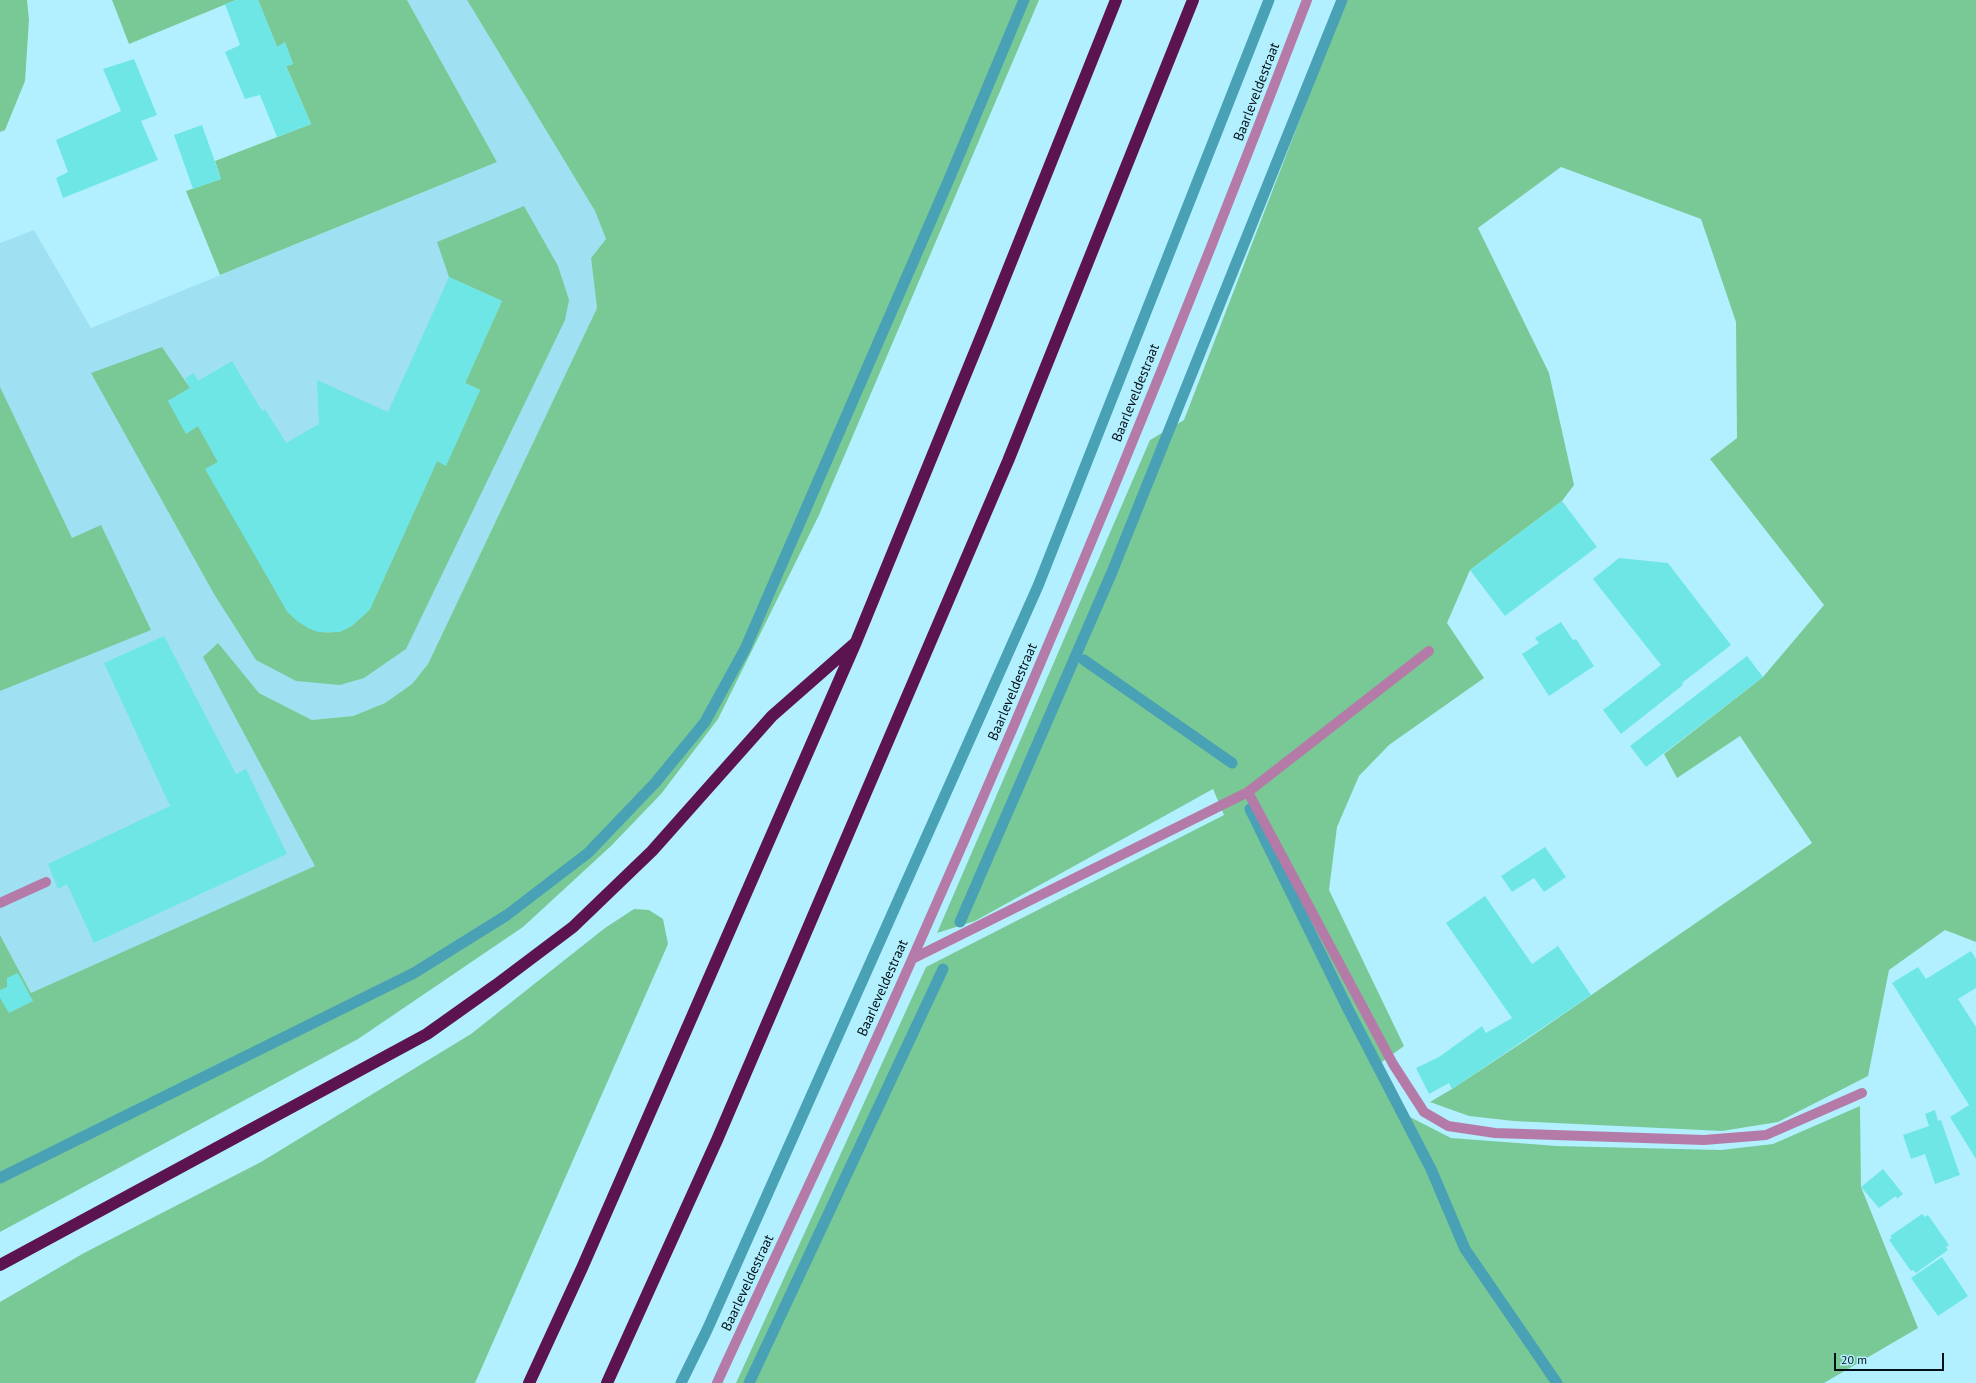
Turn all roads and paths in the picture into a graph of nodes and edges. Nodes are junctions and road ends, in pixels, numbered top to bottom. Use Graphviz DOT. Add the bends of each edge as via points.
graph roads {
  1 [pos="1116,0"];
  2 [pos="1193,0"];
  3 [pos="1307,0"];
  4 [pos="856,642"];
  5 [pos="1428,651"];
  6 [pos="1248,792"];
  7 [pos="46,882"];
  8 [pos="0,903"];
  9 [pos="912,959"];
  10 [pos="1862,1093"];
  11 [pos="0,1265"];
  12 [pos="529,1383"];
  13 [pos="607,1383"];
  14 [pos="717,1383"];
  1 -- 4 [label="highway"];
  2 -- 13 [label="highway" via="1008,462 721,1133"];
  3 -- 9 [label="street, Baarleveldestraat" via="1064,609"];
  4 -- 11 [label="highway" via="772,716 641,862 573,926 496,985 426,1034"];
  4 -- 12 [label="highway" via="586,1260"];
  5 -- 6 [label="street"];
  6 -- 9 [label="street"];
  6 -- 10 [label="street" via="1393,1064 1424,1112 1448,1126 1495,1133 1704,1140 1766,1135"];
  7 -- 8 [label="street"];
  9 -- 14 [label="street, Baarleveldestraat"];
}
